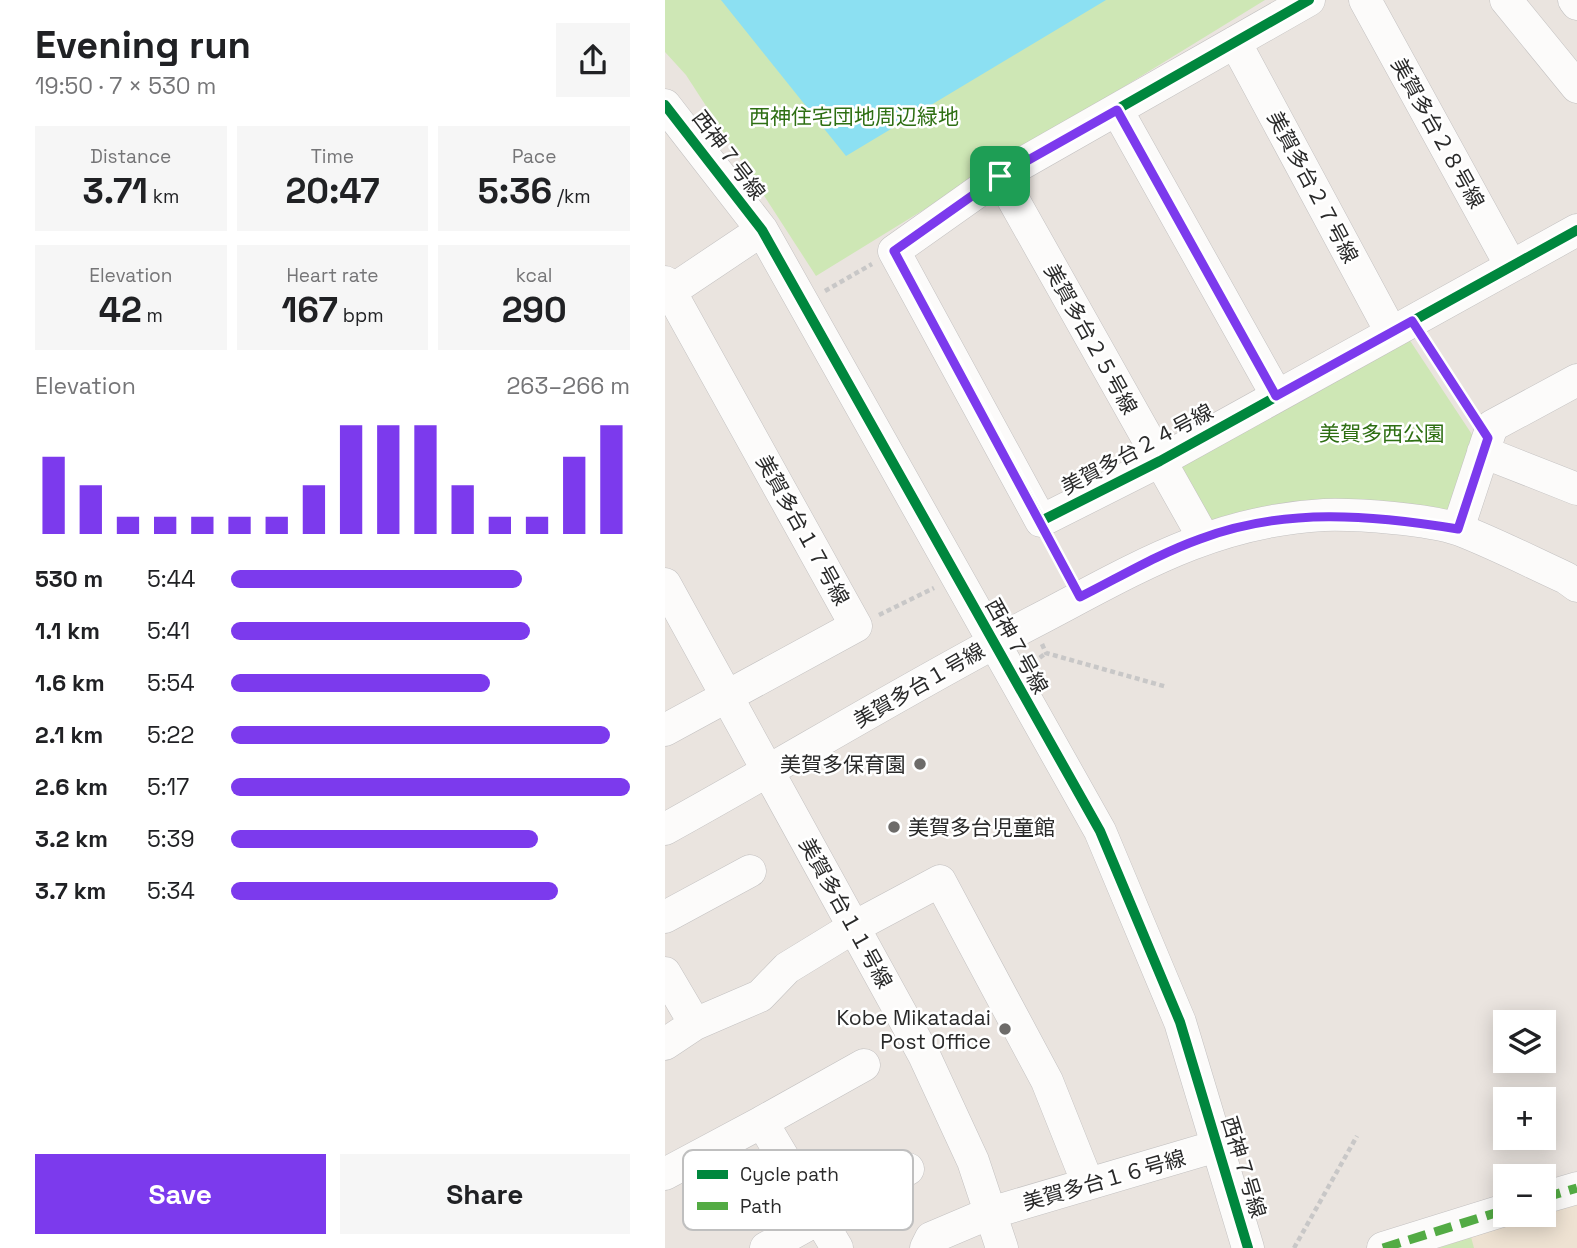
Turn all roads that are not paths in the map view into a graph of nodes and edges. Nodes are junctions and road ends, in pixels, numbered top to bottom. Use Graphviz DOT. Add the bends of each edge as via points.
graph roads {
  1 [pos="1309,0"];
  2 [pos="1366,0"];
  3 [pos="1507,0"];
  4 [pos="1235,42"];
  5 [pos="1577,87"];
  6 [pos="665,105"];
  7 [pos="1117,110"];
  8 [pos="1000,176"];
  9 [pos="762,230"];
  10 [pos="1577,230"];
  11 [pos="1511,266"];
  12 [pos="667,289"];
  13 [pos="1402,327"];
  14 [pos="1577,380"];
  15 [pos="1276,396"];
  16 [pos="1486,445"];
  17 [pos="1160,461"];
  18 [pos="1577,489"];
  19 [pos="1458,529"];
  20 [pos="1203,537"];
  21 [pos="665,584"];
  22 [pos="1577,586"];
  23 [pos="993,642"];
  24 [pos="727,696"];
  25 [pos="665,730"];
  26 [pos="769,772"];
  27 [pos="665,829"];
  28 [pos="750,872"];
  29 [pos="665,917"];
  30 [pos="853,927"];
  31 [pos="665,973"];
  32 [pos="695,1024"];
  33 [pos="665,1044"];
  34 [pos="864,1065"];
  35 [pos="762,1122"];
  36 [pos="1217,1146"];
  37 [pos="710,1150"];
  38 [pos="779,1150"];
  39 [pos="683,1164"];
  40 [pos="665,1174"];
  41 [pos="1088,1184"];
  42 [pos="1577,1188"];
  43 [pos="1556,1194"];
  44 [pos="990,1213"];
  45 [pos="1493,1214"];
  46 [pos="798,1230"];
  47 [pos="826,1230"];
  48 [pos="766,1248"];
  49 [pos="837,1248"];
  50 [pos="926,1248"];
  51 [pos="1002,1248"];
  52 [pos="1248,1248"];
  53 [pos="1383,1248"];
  1 -- 4 [label="street"];
  2 -- 11 [label="street, 美賀多台２８号線"];
  3 -- 5 [label="street"];
  4 -- 7 [label="street"];
  4 -- 13 [label="street, 美賀多台２７号線"];
  6 -- 9 [label="street, 西神７号線"];
  7 -- 8 [label="street"];
  7 -- 15 [label="street"];
  8 -- 17 [label="street, 美賀多台２５号線"];
  8 -- 17 [label="street, 美賀多台２４号線" via="894,251 1041,521"];
  9 -- 12 [label="street"];
  9 -- 23 [label="street, 西神７号線"];
  10 -- 11 [label="street, 美賀多台２４号線"];
  11 -- 13 [label="street, 美賀多台２４号線"];
  12 -- 24 [label="street, 美賀多台１７号線" via="856,626"];
  13 -- 15 [label="street, 美賀多台２４号線"];
  14 -- 16 [label="street" via="1492,426"];
  15 -- 17 [label="street, 美賀多台２４号線"];
  16 -- 18 [label="street"];
  16 -- 19 [label="street"];
  17 -- 20 [label="street, 美賀多台２５号線"];
  19 -- 20 [label="street, 美賀多台１号線" via="1326,515 1266,521"];
  19 -- 22 [label="street, 美賀多台１号線"];
  20 -- 23 [label="street, 美賀多台１号線"];
  21 -- 24 [label="street, 美賀多台１１号線"];
  23 -- 26 [label="street, 美賀多台１号線"];
  23 -- 36 [label="street, 西神７号線" via="1100,831 1179,1022"];
  24 -- 25 [label="street, 美賀多台１７号線"];
  24 -- 26 [label="street, 美賀多台１１号線"];
  26 -- 27 [label="street, 美賀多台１号線"];
  26 -- 30 [label="street, 美賀多台１１号線"];
  28 -- 29 [label="street"];
  30 -- 32 [label="street" via="787,968 760,996"];
  30 -- 41 [label="street" via="940,881 1048,1081"];
  30 -- 44 [label="street, 美賀多台１１号線" via="924,1055 973,1161"];
  31 -- 32 [label="street"];
  32 -- 33 [label="street"];
  34 -- 35 [label="street"];
  35 -- 37 [label="street"];
  35 -- 38 [label="street"];
  36 -- 41 [label="street, 美賀多台１６号線"];
  36 -- 52 [label="street, 西神７号線"];
  39 -- 40 [label="street"];
  41 -- 44 [label="street, 美賀多台１６号線"];
  42 -- 43 [label="street"];
  44 -- 50 [label="street, 美賀多台１６号線" via="931,1238"];
  44 -- 51 [label="street, 美賀多台１１号線"];
  45 -- 53 [label="street"];
  46 -- 48 [label="street"];
  47 -- 49 [label="street"];
}
